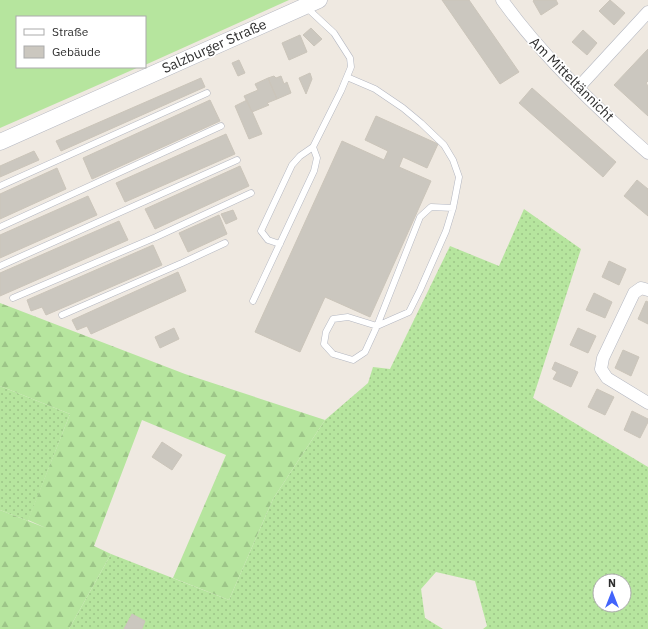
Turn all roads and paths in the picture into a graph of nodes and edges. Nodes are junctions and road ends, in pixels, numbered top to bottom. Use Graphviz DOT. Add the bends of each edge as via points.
graph roads {
  1 [pos="502,0"];
  2 [pos="312,3"];
  3 [pos="648,12"];
  4 [pos="347,77"];
  5 [pos="578,88"];
  6 [pos="207,93"];
  7 [pos="221,126"];
  8 [pos="0,142"];
  9 [pos="313,147"];
  10 [pos="648,153"];
  11 [pos="236,160"];
  12 [pos="0,186"];
  13 [pos="251,193"];
  14 [pos="453,208"];
  15 [pos="0,227"];
  16 [pos="225,243"];
  17 [pos="280,244"];
  18 [pos="0,266"];
  19 [pos="648,290"];
  20 [pos="13,298"];
  21 [pos="253,301"];
  22 [pos="62,315"];
  23 [pos="377,326"];
  24 [pos="648,403"];
  1 -- 5 [label="street, Am Mitteltännicht" via="518,24"];
  2 -- 4 [label="lane" via="350,58"];
  2 -- 8 [label="street, Salzburger Straße"];
  3 -- 5 [label="street"];
  4 -- 9 [label="lane"];
  4 -- 14 [label="lane" via="384,95 415,118 444,145 459,176"];
  5 -- 10 [label="street, Am Mitteltännicht"];
  6 -- 12 [label="lane"];
  7 -- 15 [label="lane"];
  9 -- 17 [label="lane" via="317,158 314,171"];
  9 -- 17 [label="lane" via="292,165 261,231 268,240"];
  11 -- 18 [label="lane"];
  13 -- 20 [label="lane"];
  14 -- 23 [label="lane" via="446,231 409,312"];
  14 -- 23 [label="lane" via="431,207 420,217"];
  16 -- 22 [label="lane"];
  17 -- 21 [label="lane"];
  19 -- 24 [label="street" via="641,288 634,293 603,358 601,369 607,378"];
  23 -- 23 [label="lane" via="365,352 353,360 333,354 324,344 326,332 333,319 348,317"];
}
